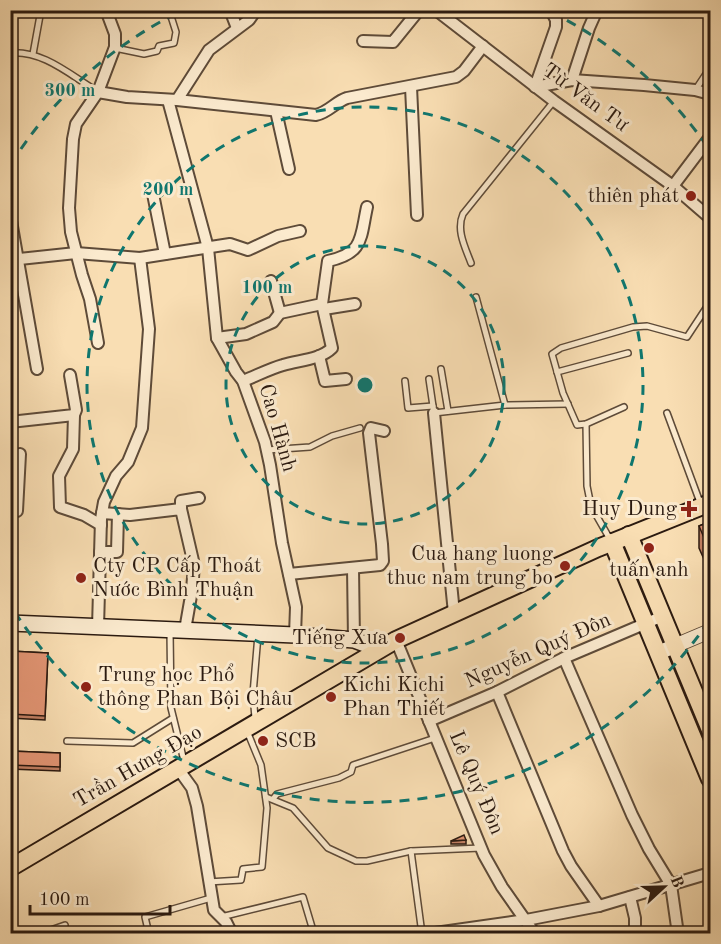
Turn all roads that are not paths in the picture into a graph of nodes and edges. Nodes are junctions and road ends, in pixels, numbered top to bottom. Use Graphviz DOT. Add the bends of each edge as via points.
graph roads {
  1 [pos="41,10"];
  2 [pos="106,10"];
  3 [pos="170,10"];
  4 [pos="230,10"];
  5 [pos="256,10"];
  6 [pos="419,10"];
  7 [pos="436,10"];
  8 [pos="551,10"];
  9 [pos="597,10"];
  10 [pos="237,28"];
  11 [pos="363,41"];
  12 [pos="483,46"];
  13 [pos="115,48"];
  14 [pos="10,53"];
  15 [pos="33,54"];
  16 [pos="711,68"];
  17 [pos="572,80"];
  18 [pos="411,87"];
  19 [pos="535,87"];
  20 [pos="695,90"];
  21 [pos="98,92"];
  22 [pos="711,94"];
  23 [pos="172,100"];
  24 [pos="554,101"];
  25 [pos="276,111"];
  26 [pos="711,137"];
  27 [pos="288,169"];
  28 [pos="673,186"];
  29 [pos="153,194"];
  30 [pos="367,207"];
  31 [pos="10,214"];
  32 [pos="417,214"];
  33 [pos="711,218"];
  34 [pos="300,231"];
  35 [pos="208,248"];
  36 [pos="76,253"];
  37 [pos="165,254"];
  38 [pos="140,258"];
  39 [pos="14,260"];
  40 [pos="471,263"];
  41 [pos="271,281"];
  42 [pos="476,297"];
  43 [pos="711,302"];
  44 [pos="355,304"];
  45 [pos="323,307"];
  46 [pos="280,313"];
  47 [pos="217,338"];
  48 [pos="98,343"];
  49 [pos="628,353"];
  50 [pos="319,356"];
  51 [pos="37,369"];
  52 [pos="441,369"];
  53 [pos="556,372"];
  54 [pos="70,375"];
  55 [pos="346,379"];
  56 [pos="429,379"];
  57 [pos="243,381"];
  58 [pos="405,381"];
  59 [pos="568,404"];
  60 [pos="505,405"];
  61 [pos="624,407"];
  62 [pos="434,409"];
  63 [pos="448,411"];
  64 [pos="667,413"];
  65 [pos="74,415"];
  66 [pos="10,422"];
  67 [pos="586,424"];
  68 [pos="360,428"];
  69 [pos="384,431"];
  70 [pos="267,450"];
  71 [pos="20,454"];
  72 [pos="199,498"];
  73 [pos="706,505"];
  74 [pos="181,509"];
  75 [pos="10,511"];
  76 [pos="102,513"];
  77 [pos="118,514"];
  78 [pos="101,525"];
  79 [pos="630,535"];
  80 [pos="612,542"];
  81 [pos="100,552"];
  82 [pos="353,568"];
  83 [pos="289,573"];
  84 [pos="454,613"];
  85 [pos="663,615"];
  86 [pos="10,623"];
  87 [pos="646,624"];
  88 [pos="98,627"];
  89 [pos="178,630"];
  90 [pos="711,631"];
  91 [pos="258,633"];
  92 [pos="295,635"];
  93 [pos="354,640"];
  94 [pos="396,640"];
  95 [pos="677,645"];
  96 [pos="375,652"];
  97 [pos="658,653"];
  98 [pos="564,658"];
  99 [pos="497,692"];
  100 [pos="173,718"];
  101 [pos="429,721"];
  102 [pos="251,726"];
  103 [pos="711,730"];
  104 [pos="435,738"];
  105 [pos="67,741"];
  106 [pos="182,768"];
  107 [pos="711,779"];
  108 [pos="269,798"];
  109 [pos="482,848"];
  110 [pos="411,851"];
  111 [pos="10,868"];
  112 [pos="711,873"];
  113 [pos="208,882"];
  114 [pos="671,885"];
  115 [pos="630,897"];
  116 [pos="211,898"];
  117 [pos="598,906"];
  118 [pos="221,917"];
  119 [pos="526,920"];
  120 [pos="66,925"];
  121 [pos="39,933"];
  122 [pos="149,933"];
  123 [pos="232,933"];
  124 [pos="314,933"];
  125 [pos="422,933"];
  126 [pos="428,933"];
  127 [pos="535,933"];
  128 [pos="635,933"];
  129 [pos="678,933"];
  1 -- 15 [label="lane"];
  2 -- 13 [label="street" via="115,34"];
  3 -- 13 [label="lane" via="176,32 174,43 144,54"];
  4 -- 10 [label="street"];
  5 -- 10 [label="street"];
  6 -- 11 [label="street" via="393,42"];
  7 -- 12 [label="street, Từ Văn Tư"];
  8 -- 19 [label="street" via="556,27"];
  9 -- 17 [label="street"];
  10 -- 23 [label="street" via="209,50"];
  12 -- 18 [label="street" via="456,77"];
  12 -- 19 [label="street, Từ Văn Tư"];
  13 -- 21 [label="street"];
  14 -- 15 [label="lane"];
  15 -- 21 [label="lane"];
  16 -- 20 [label="lane"];
  17 -- 19 [label="street"];
  17 -- 20 [label="street"];
  18 -- 25 [label="street" via="347,98 316,115"];
  18 -- 32 [label="street"];
  19 -- 24 [label="street, Từ Văn Tư"];
  20 -- 22 [label="street"];
  21 -- 23 [label="street"];
  21 -- 36 [label="street" via="76,124 73,139 69,208"];
  23 -- 25 [label="street"];
  23 -- 35 [label="street, Cao Hành"];
  24 -- 28 [label="street, Từ Văn Tư"];
  24 -- 40 [label="lane" via="463,214 460,231"];
  25 -- 27 [label="street"];
  26 -- 28 [label="street"];
  28 -- 33 [label="street, Từ Văn Tư"];
  29 -- 37 [label="street"];
  30 -- 45 [label="street" via="354,251 328,261"];
  31 -- 39 [label="street"];
  34 -- 35 [label="street" via="248,250 235,244"];
  35 -- 37 [label="street"];
  35 -- 47 [label="street, Cao Hành"];
  36 -- 38 [label="street"];
  36 -- 39 [label="street"];
  36 -- 48 [label="street"];
  37 -- 38 [label="street"];
  38 -- 76 [label="street" via="149,329 142,428 128,462 116,476"];
  39 -- 51 [label="street"];
  41 -- 46 [label="street"];
  42 -- 60 [label="lane"];
  43 -- 53 [label="lane" via="687,337 647,326 633,327 555,350 552,354"];
  44 -- 45 [label="street"];
  45 -- 46 [label="street"];
  45 -- 50 [label="street" via="332,348"];
  46 -- 47 [label="street" via="263,328"];
  47 -- 57 [label="street, Cao Hành"];
  49 -- 53 [label="lane"];
  50 -- 55 [label="street" via="325,381"];
  50 -- 57 [label="street" via="281,365"];
  52 -- 63 [label="lane"];
  53 -- 59 [label="lane"];
  54 -- 65 [label="street"];
  56 -- 62 [label="lane"];
  57 -- 70 [label="street, Cao Hành"];
  58 -- 62 [label="lane" via="408,408"];
  59 -- 60 [label="lane"];
  59 -- 67 [label="lane" via="577,424"];
  60 -- 63 [label="lane"];
  61 -- 67 [label="lane"];
  62 -- 63 [label="lane"];
  62 -- 84 [label="street"];
  64 -- 73 [label="lane"];
  65 -- 66 [label="street"];
  65 -- 78 [label="street" via="74,449 59,476 60,507"];
  67 -- 80 [label="lane" via="591,506"];
  68 -- 70 [label="lane" via="310,447"];
  69 -- 82 [label="street" via="371,428 369,433 383,561 380,565"];
  70 -- 83 [label="street, Cao Hành"];
  71 -- 75 [label="street" via="17,511"];
  72 -- 74 [label="street" via="181,501"];
  73 -- 79 [label="main road, Trần Hưng Đạo"];
  74 -- 77 [label="street"];
  74 -- 89 [label="street" via="194,565 192,590"];
  76 -- 77 [label="street"];
  76 -- 78 [label="street"];
  77 -- 81 [label="street" via="117,552"];
  78 -- 81 [label="street"];
  79 -- 80 [label="main road, Trần Hưng Đạo"];
  79 -- 85 [label="main road"];
  80 -- 84 [label="main road, Trần Hưng Đạo"];
  80 -- 87 [label="main road"];
  81 -- 88 [label="street"];
  82 -- 83 [label="street"];
  82 -- 93 [label="street"];
  83 -- 92 [label="street, Cao Hành" via="296,607"];
  84 -- 94 [label="main road, Trần Hưng Đạo"];
  85 -- 87 [label="street, Nguyễn Quý Đôn"];
  85 -- 95 [label="main road"];
  86 -- 88 [label="main road"];
  87 -- 97 [label="main road"];
  87 -- 98 [label="street, Nguyễn Quý Đôn"];
  88 -- 89 [label="main road"];
  89 -- 91 [label="main road"];
  89 -- 100 [label="lane" via="170,694"];
  90 -- 95 [label="street"];
  91 -- 92 [label="main road"];
  91 -- 102 [label="lane"];
  92 -- 93 [label="main road"];
  93 -- 96 [label="main road"];
  94 -- 96 [label="main road, Trần Hưng Đạo"];
  94 -- 101 [label="street, Lê Quý Đôn"];
  95 -- 97 [label="street"];
  95 -- 103 [label="main road"];
  96 -- 102 [label="main road, Trần Hưng Đạo"];
  97 -- 107 [label="main road"];
  98 -- 99 [label="street, Nguyễn Quý Đôn"];
  98 -- 114 [label="street" via="632,815"];
  99 -- 101 [label="street, Nguyễn Quý Đôn"];
  99 -- 117 [label="street" via="563,851"];
  100 -- 105 [label="lane" via="133,743"];
  100 -- 106 [label="lane"];
  101 -- 104 [label="street, Lê Quý Đôn"];
  102 -- 106 [label="main road, Trần Hưng Đạo"];
  102 -- 108 [label="lane"];
  104 -- 108 [label="lane" via="353,765 351,772 339,778"];
  104 -- 109 [label="street, Lê Quý Đôn"];
  106 -- 111 [label="main road, Trần Hưng Đạo"];
  106 -- 113 [label="street" via="192,788"];
  108 -- 110 [label="lane" via="293,808 328,848 356,861"];
  108 -- 113 [label="lane" via="262,867 243,869 241,880"];
  109 -- 110 [label="lane"];
  109 -- 119 [label="street, Lê Quý Đôn"];
  110 -- 125 [label="lane"];
  112 -- 114 [label="street"];
  113 -- 116 [label="street"];
  114 -- 115 [label="street"];
  114 -- 129 [label="street"];
  115 -- 117 [label="street"];
  115 -- 128 [label="street"];
  116 -- 118 [label="street" via="213,910"];
  116 -- 122 [label="lane" via="145,917"];
  117 -- 119 [label="street"];
  118 -- 123 [label="street"];
  118 -- 124 [label="lane" via="303,897"];
  119 -- 126 [label="street"];
  119 -- 127 [label="street, Lê Quý Đôn"];
  120 -- 121 [label="lane"];
}
